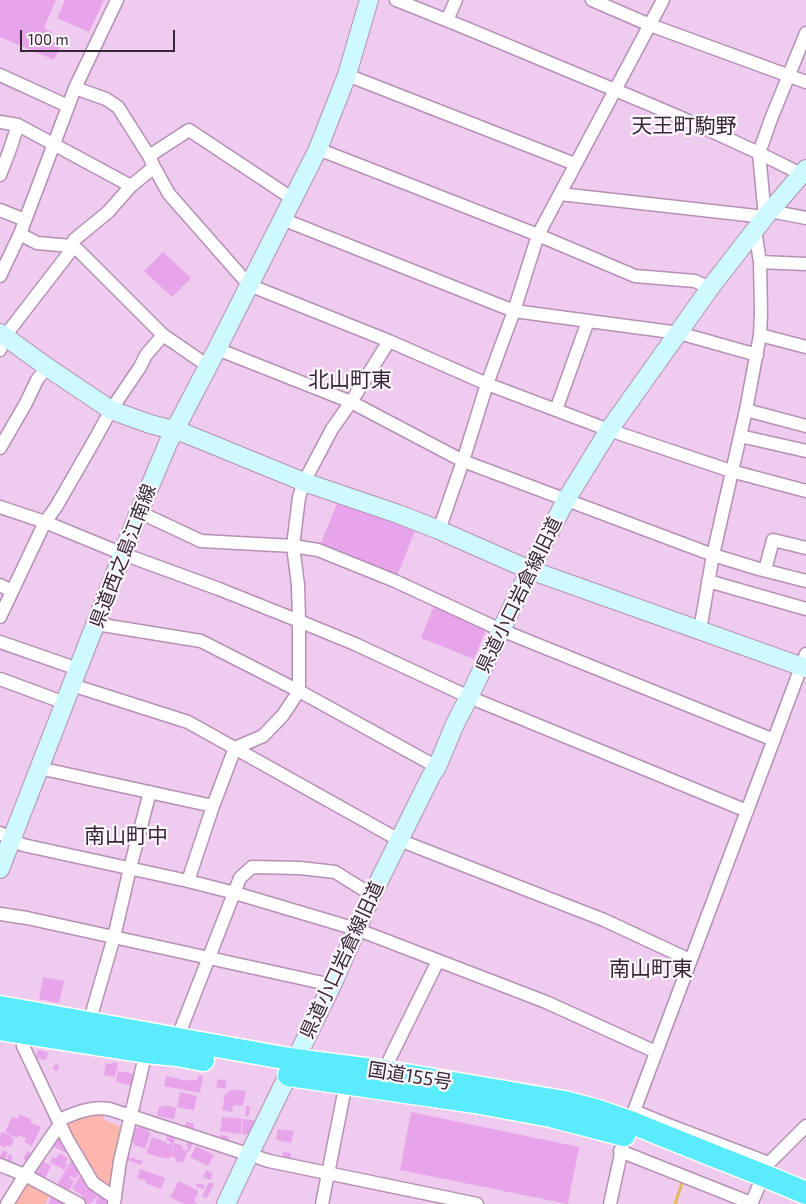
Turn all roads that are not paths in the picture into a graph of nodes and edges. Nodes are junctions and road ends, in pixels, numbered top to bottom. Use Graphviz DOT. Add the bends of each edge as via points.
graph roads {
  1 [pos="117,0"];
  2 [pos="369,0"];
  3 [pos="396,0"];
  4 [pos="456,0"];
  5 [pos="592,0"];
  6 [pos="663,0"];
  7 [pos="446,20"];
  8 [pos="650,25"];
  9 [pos="806,33"];
  10 [pos="347,74"];
  11 [pos="0,75"];
  12 [pos="789,75"];
  13 [pos="806,82"];
  14 [pos="75,88"];
  15 [pos="614,90"];
  16 [pos="68,106"];
  17 [pos="0,122"];
  18 [pos="18,125"];
  19 [pos="54,144"];
  20 [pos="318,149"];
  21 [pos="759,153"];
  22 [pos="151,162"];
  23 [pos="575,164"];
  24 [pos="804,172"];
  25 [pos="0,175"];
  26 [pos="131,186"];
  27 [pos="560,194"];
  28 [pos="293,198"];
  29 [pos="0,210"];
  30 [pos="806,218"];
  31 [pos="282,219"];
  32 [pos="763,219"];
  33 [pos="25,220"];
  34 [pos="20,234"];
  35 [pos="538,235"];
  36 [pos="72,246"];
  37 [pos="760,262"];
  38 [pos="806,264"];
  39 [pos="0,276"];
  40 [pos="249,285"];
  41 [pos="710,288"];
  42 [pos="514,311"];
  43 [pos="588,321"];
  44 [pos="679,333"];
  45 [pos="163,335"];
  46 [pos="760,335"];
  47 [pos="2,339"];
  48 [pos="389,341"];
  49 [pos="806,347"];
  50 [pos="217,349"];
  51 [pos="757,355"];
  52 [pos="208,366"];
  53 [pos="47,367"];
  54 [pos="487,384"];
  55 [pos="351,402"];
  56 [pos="111,410"];
  57 [pos="556,410"];
  58 [pos="746,410"];
  59 [pos="806,426"];
  60 [pos="174,430"];
  61 [pos="608,430"];
  62 [pos="740,436"];
  63 [pos="0,448"];
  64 [pos="806,452"];
  65 [pos="463,461"];
  66 [pos="731,471"];
  67 [pos="304,482"];
  68 [pos="806,491"];
  69 [pos="566,500"];
  70 [pos="0,507"];
  71 [pos="139,512"];
  72 [pos="44,522"];
  73 [pos="439,530"];
  74 [pos="293,546"];
  75 [pos="806,548"];
  76 [pos="123,554"];
  77 [pos="713,555"];
  78 [pos="530,570"];
  79 [pos="765,570"];
  80 [pos="708,581"];
  81 [pos="806,581"];
  82 [pos="0,585"];
  83 [pos="12,591"];
  84 [pos="806,609"];
  85 [pos="0,617"];
  86 [pos="299,621"];
  87 [pos="96,624"];
  88 [pos="501,630"];
  89 [pos="700,630"];
  90 [pos="0,642"];
  91 [pos="804,663"];
  92 [pos="75,677"];
  93 [pos="0,680"];
  94 [pos="299,691"];
  95 [pos="469,697"];
  96 [pos="65,703"];
  97 [pos="774,740"];
  98 [pos="235,748"];
  99 [pos="40,768"];
  100 [pos="437,768"];
  101 [pos="150,792"];
  102 [pos="213,806"];
  103 [pos="747,811"];
  104 [pos="6,836"];
  105 [pos="399,840"];
  106 [pos="130,868"];
  107 [pos="0,869"];
  108 [pos="188,881"];
  109 [pos="234,893"];
  110 [pos="372,895"];
  111 [pos="0,914"];
  112 [pos="356,929"];
  113 [pos="114,937"];
  114 [pos="209,959"];
  115 [pos="690,960"];
  116 [pos="438,961"];
  117 [pos="332,985"];
  118 [pos="0,1007"];
  119 [pos="89,1023"];
  120 [pos="0,1029"];
  121 [pos="25,1032"];
  122 [pos="177,1039"];
  123 [pos="146,1052"];
  124 [pos="656,1052"];
  125 [pos="292,1067"];
  126 [pos="388,1072"];
  127 [pos="346,1083"];
  128 [pos="131,1116"];
  129 [pos="59,1122"];
  130 [pos="806,1126"];
  131 [pos="627,1130"];
  132 [pos="249,1155"];
  133 [pos="0,1165"];
  134 [pos="328,1173"];
  135 [pos="25,1174"];
  136 [pos="768,1192"];
  137 [pos="806,1193"];
  138 [pos="114,1201"];
  139 [pos="6,1204"];
  140 [pos="79,1204"];
  141 [pos="226,1204"];
  142 [pos="322,1204"];
  143 [pos="478,1204"];
  144 [pos="610,1204"];
  1 -- 14 [label="street"];
  2 -- 10 [label="street, 県道西之島江南線"];
  3 -- 7 [label="street"];
  4 -- 7 [label="street"];
  5 -- 8 [label="street"];
  6 -- 8 [label="street"];
  7 -- 15 [label="street"];
  8 -- 12 [label="street"];
  8 -- 15 [label="street"];
  9 -- 12 [label="street"];
  10 -- 20 [label="street, 県道西之島江南線"];
  10 -- 23 [label="street"];
  11 -- 16 [label="street"];
  12 -- 13 [label="street"];
  12 -- 21 [label="street"];
  14 -- 16 [label="street"];
  14 -- 22 [label="street" via="118,107"];
  15 -- 21 [label="street"];
  15 -- 23 [label="street"];
  16 -- 19 [label="street"];
  17 -- 18 [label="street"];
  18 -- 19 [label="street"];
  18 -- 25 [label="street"];
  19 -- 26 [label="street"];
  19 -- 33 [label="street"];
  20 -- 28 [label="street, 県道西之島江南線"];
  20 -- 35 [label="street"];
  21 -- 24 [label="street"];
  21 -- 32 [label="street"];
  22 -- 26 [label="street"];
  22 -- 28 [label="street" via="189,130"];
  22 -- 40 [label="street" via="169,194"];
  23 -- 27 [label="street"];
  24 -- 32 [label="street, 県道小口岩倉線旧道"];
  26 -- 36 [label="street" via="108,212 74,240"];
  27 -- 32 [label="street"];
  27 -- 35 [label="street"];
  28 -- 31 [label="street, 県道西之島江南線"];
  29 -- 33 [label="street"];
  30 -- 32 [label="street"];
  31 -- 40 [label="street, 県道西之島江南線"];
  31 -- 42 [label="street"];
  32 -- 37 [label="street"];
  32 -- 41 [label="street, 県道小口岩倉線旧道"];
  33 -- 34 [label="street"];
  34 -- 36 [label="street" via="37,243"];
  34 -- 39 [label="street"];
  35 -- 41 [label="street" via="636,276 695,281"];
  35 -- 42 [label="street"];
  36 -- 45 [label="street"];
  36 -- 47 [label="street"];
  37 -- 38 [label="street"];
  37 -- 46 [label="street"];
  40 -- 48 [label="street"];
  40 -- 50 [label="street, 県道西之島江南線"];
  41 -- 44 [label="street, 県道小口岩倉線旧道"];
  42 -- 43 [label="street"];
  42 -- 54 [label="street"];
  43 -- 44 [label="street"];
  43 -- 57 [label="street"];
  44 -- 51 [label="street"];
  44 -- 61 [label="street, 県道小口岩倉線旧道"];
  45 -- 52 [label="street"];
  45 -- 56 [label="street" via="146,355"];
  46 -- 49 [label="street"];
  46 -- 51 [label="street"];
  47 -- 53 [label="street"];
  48 -- 54 [label="street"];
  48 -- 55 [label="street"];
  50 -- 52 [label="street, 県道西之島江南線"];
  50 -- 55 [label="street"];
  51 -- 58 [label="street"];
  52 -- 60 [label="street, 県道西之島江南線"];
  53 -- 56 [label="street"];
  53 -- 63 [label="street"];
  54 -- 57 [label="street"];
  54 -- 65 [label="street"];
  55 -- 65 [label="street"];
  55 -- 67 [label="street" via="332,429"];
  56 -- 60 [label="street"];
  56 -- 72 [label="street"];
  57 -- 61 [label="street"];
  58 -- 59 [label="street"];
  58 -- 62 [label="street"];
  60 -- 67 [label="street"];
  60 -- 71 [label="street, 県道西之島江南線"];
  61 -- 66 [label="street"];
  61 -- 69 [label="street, 県道小口岩倉線旧道"];
  62 -- 64 [label="street"];
  62 -- 66 [label="street"];
  65 -- 69 [label="street"];
  65 -- 73 [label="street"];
  66 -- 68 [label="street"];
  66 -- 77 [label="street"];
  67 -- 73 [label="street"];
  67 -- 74 [label="street"];
  69 -- 77 [label="street"];
  69 -- 78 [label="street, 県道小口岩倉線旧道"];
  70 -- 72 [label="street"];
  71 -- 74 [label="street" via="201,541"];
  71 -- 76 [label="street, 県道西之島江南線"];
  72 -- 76 [label="street"];
  72 -- 83 [label="street"];
  73 -- 78 [label="street"];
  74 -- 86 [label="street"];
  74 -- 88 [label="street" via="318,550 395,581"];
  75 -- 79 [label="street" via="773,540"];
  76 -- 86 [label="street"];
  76 -- 87 [label="street, 県道西之島江南線"];
  77 -- 79 [label="street"];
  77 -- 80 [label="street"];
  78 -- 88 [label="street, 県道小口岩倉線旧道"];
  78 -- 89 [label="street"];
  79 -- 81 [label="street"];
  80 -- 84 [label="street"];
  80 -- 89 [label="street"];
  82 -- 83 [label="street"];
  83 -- 85 [label="street"];
  86 -- 94 [label="street"];
  86 -- 95 [label="street"];
  87 -- 92 [label="street, 県道西之島江南線"];
  87 -- 94 [label="street" via="201,641"];
  88 -- 95 [label="street, 県道小口岩倉線旧道"];
  88 -- 97 [label="street"];
  89 -- 91 [label="street"];
  90 -- 92 [label="street"];
  91 -- 97 [label="street"];
  92 -- 96 [label="street, 県道西之島江南線"];
  92 -- 98 [label="street" via="188,722"];
  93 -- 96 [label="street"];
  94 -- 98 [label="street" via="263,736"];
  94 -- 100 [label="street"];
  95 -- 100 [label="street, 県道小口岩倉線旧道"];
  95 -- 103 [label="street"];
  96 -- 99 [label="street, 県道西之島江南線"];
  97 -- 103 [label="street"];
  98 -- 102 [label="street"];
  98 -- 105 [label="street"];
  99 -- 101 [label="street"];
  99 -- 104 [label="street, 県道西之島江南線"];
  100 -- 105 [label="street, 県道小口岩倉線旧道"];
  101 -- 102 [label="street"];
  101 -- 106 [label="street"];
  102 -- 108 [label="street"];
  103 -- 115 [label="street"];
  104 -- 106 [label="street" via="23,845"];
  104 -- 107 [label="street, 県道西之島江南線"];
  105 -- 110 [label="street, 県道小口岩倉線旧道"];
  105 -- 115 [label="street" via="604,920"];
  106 -- 108 [label="street"];
  106 -- 113 [label="street"];
  108 -- 109 [label="street"];
  109 -- 110 [label="street" via="240,878 252,867 335,872"];
  109 -- 112 [label="street"];
  109 -- 114 [label="street"];
  110 -- 112 [label="street, 県道小口岩倉線旧道"];
  111 -- 113 [label="street"];
  112 -- 116 [label="street"];
  112 -- 117 [label="street, 県道小口岩倉線旧道"];
  113 -- 114 [label="street"];
  113 -- 119 [label="street"];
  114 -- 117 [label="street"];
  114 -- 122 [label="street"];
  115 -- 124 [label="street"];
  116 -- 124 [label="street" via="546,1002"];
  116 -- 126 [label="street" via="390,1058"];
  117 -- 125 [label="street, 県道小口岩倉線旧道"];
  118 -- 119 [label="highway, 国道155号"];
  119 -- 122 [label="highway, 国道155号"];
  120 -- 121 [label="highway, 国道155号"];
  121 -- 123 [label="highway, 国道155号"];
  121 -- 129 [label="street" via="23,1046"];
  122 -- 125 [label="highway, 国道155号"];
  123 -- 125 [label="highway, 国道155号"];
  123 -- 128 [label="street"];
  124 -- 131 [label="street"];
  125 -- 126 [label="highway, 国道155号"];
  125 -- 127 [label="highway, 国道155号"];
  125 -- 132 [label="street, 県道小口岩倉線旧道"];
  126 -- 131 [label="highway, 国道155号" via="564,1102 598,1111"];
  127 -- 131 [label="highway, 国道155号" via="475,1102"];
  127 -- 134 [label="street"];
  128 -- 129 [label="street" via="100,1107 80,1111"];
  128 -- 132 [label="street"];
  128 -- 138 [label="street"];
  129 -- 135 [label="street"];
  129 -- 138 [label="street" via="93,1182"];
  130 -- 136 [label="street"];
  131 -- 136 [label="street"];
  131 -- 136 [label="highway, 国道155号, bridge" via="680,1150"];
  131 -- 136 [label="street" via="666,1124"];
  131 -- 144 [label="street"];
  132 -- 134 [label="street"];
  132 -- 141 [label="street, 県道小口岩倉線旧道"];
  133 -- 135 [label="street"];
  134 -- 142 [label="street"];
  134 -- 143 [label="street"];
  135 -- 139 [label="street"];
  135 -- 140 [label="street"];
  136 -- 137 [label="highway, 国道155号"];
}
